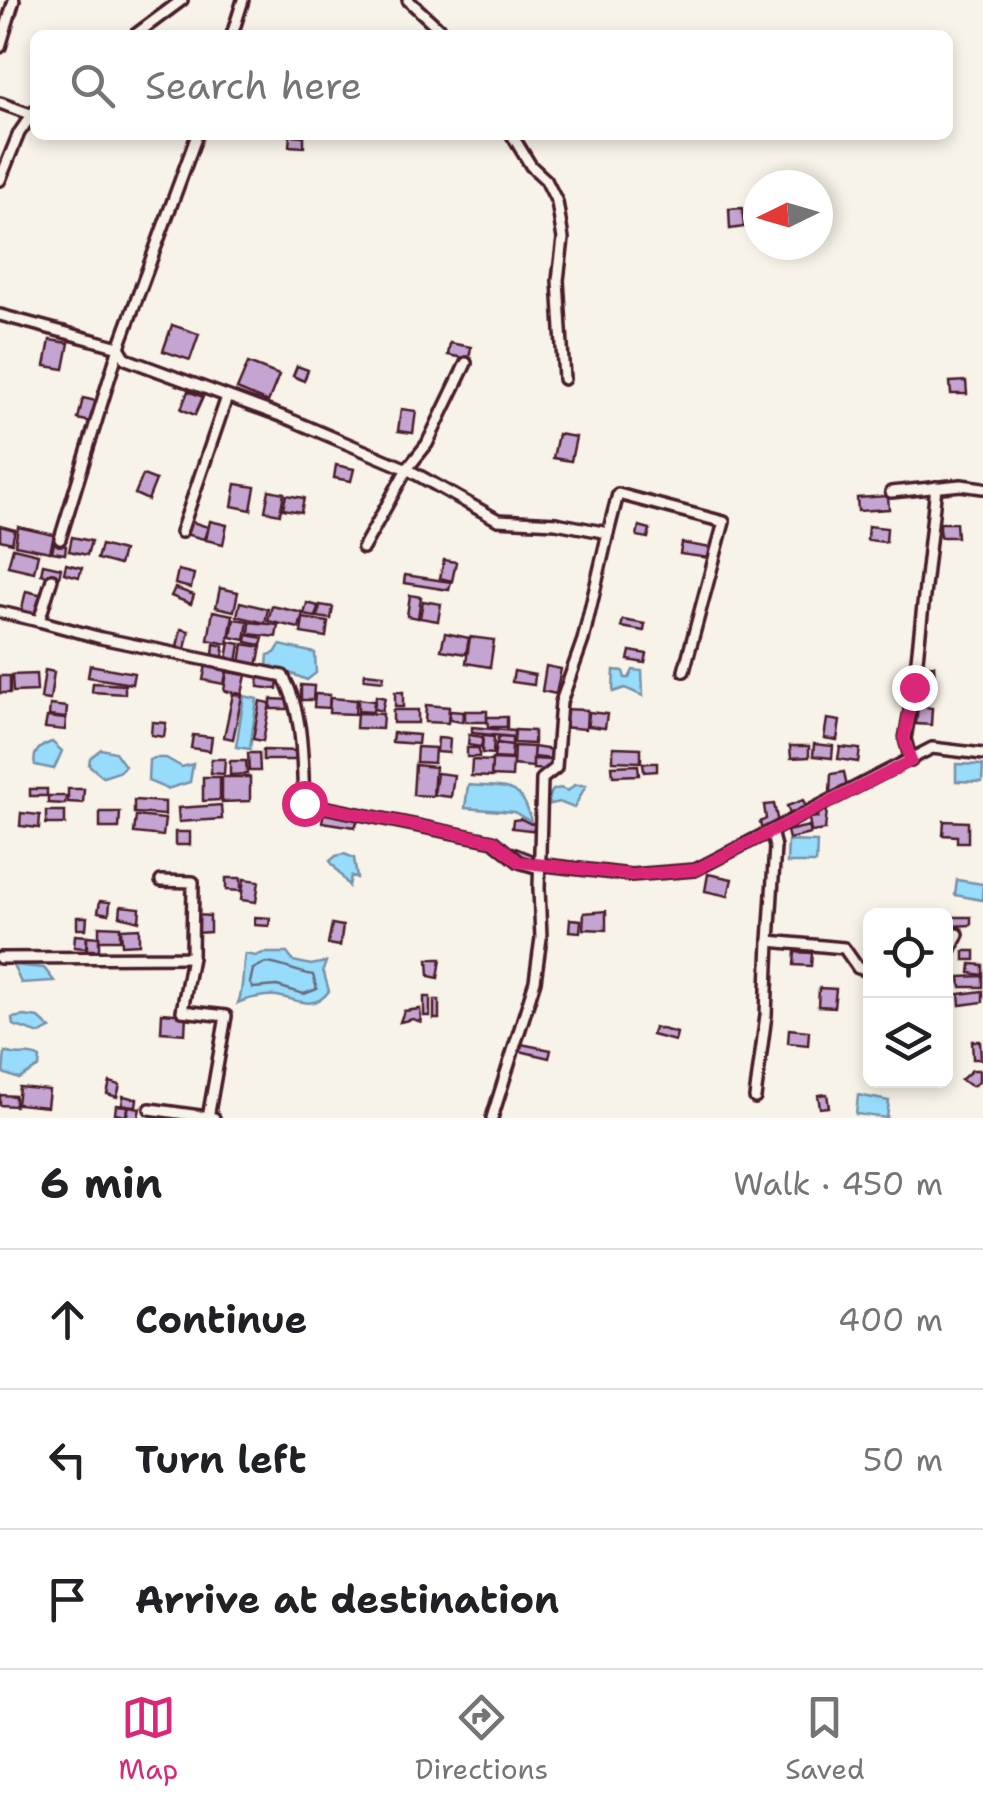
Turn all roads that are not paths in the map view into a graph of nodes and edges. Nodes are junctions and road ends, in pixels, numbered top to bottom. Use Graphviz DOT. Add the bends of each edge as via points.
graph roads {
  1 [pos="14,0"];
  2 [pos="182,0"];
  3 [pos="243,0"];
  4 [pos="408,0"];
  5 [pos="142,30"];
  6 [pos="234,30"];
  7 [pos="441,30"];
  8 [pos="0,46"];
  9 [pos="0,103"];
  10 [pos="30,111"];
  11 [pos="30,116"];
  12 [pos="195,140"];
  13 [pos="515,140"];
  14 [pos="0,180"];
  15 [pos="0,315"];
  16 [pos="119,347"];
  17 [pos="466,363"];
  18 [pos="564,378"];
  19 [pos="228,397"];
  20 [pos="407,469"];
  21 [pos="936,487"];
  22 [pos="983,488"];
  23 [pos="890,492"];
  24 [pos="181,532"];
  25 [pos="608,533"];
  26 [pos="60,539"];
  27 [pos="363,548"];
  28 [pos="52,579"];
  29 [pos="0,612"];
  30 [pos="39,621"];
  31 [pos="684,671"];
  32 [pos="983,754"];
  33 [pos="911,761"];
  34 [pos="771,830"];
  35 [pos="539,866"];
  36 [pos="161,881"];
  37 [pos="958,934"];
  38 [pos="769,941"];
  39 [pos="953,945"];
  40 [pos="192,957"];
  41 [pos="0,958"];
  42 [pos="863,969"];
  43 [pos="754,1098"];
  44 [pos="150,1109"];
  45 [pos="210,1118"];
  46 [pos="492,1118"];
  1 -- 8 [label="street"];
  2 -- 5 [label="street"];
  3 -- 6 [label="street"];
  4 -- 7 [label="street"];
  9 -- 10 [label="street"];
  11 -- 14 [label="street"];
  12 -- 16 [label="street"];
  13 -- 18 [label="street" via="558,202"];
  15 -- 16 [label="street"];
  16 -- 19 [label="street" via="126,359"];
  16 -- 26 [label="street"];
  17 -- 20 [label="street" via="427,444"];
  19 -- 20 [label="street"];
  19 -- 24 [label="street"];
  20 -- 25 [label="street" via="498,520"];
  20 -- 27 [label="street"];
  21 -- 22 [label="street"];
  21 -- 23 [label="street"];
  21 -- 33 [label="street" via="904,739"];
  25 -- 31 [label="street" via="618,494 724,522"];
  25 -- 35 [label="street" via="584,640 561,702 556,768 542,779"];
  28 -- 30 [label="street"];
  29 -- 30 [label="street"];
  30 -- 35 [label="street" via="282,676 300,732 304,803 494,841 519,862"];
  32 -- 33 [label="street" via="932,748"];
  33 -- 34 [label="street"];
  34 -- 35 [label="street" via="695,870 632,875"];
  34 -- 38 [label="street"];
  35 -- 46 [label="street" via="542,938 535,981"];
  36 -- 40 [label="street" via="194,882"];
  37 -- 39 [label="street"];
  38 -- 42 [label="street" via="844,948"];
  38 -- 43 [label="street"];
  40 -- 41 [label="street"];
  40 -- 45 [label="street" via="182,1010 226,1016"];
  44 -- 45 [label="street"];
}
